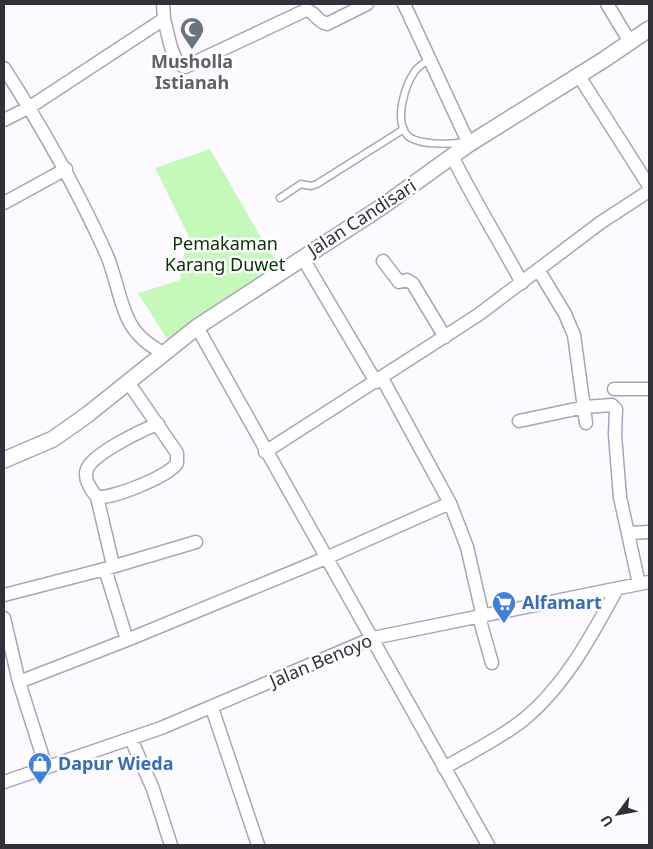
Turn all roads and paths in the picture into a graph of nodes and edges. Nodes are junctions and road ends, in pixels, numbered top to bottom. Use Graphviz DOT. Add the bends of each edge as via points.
graph roads {
  1 [pos="163,4"];
  2 [pos="367,4"];
  3 [pos="404,4"];
  4 [pos="607,4"];
  5 [pos="164,19"];
  6 [pos="649,28"];
  7 [pos="630,42"];
  8 [pos="430,59"];
  9 [pos="4,68"];
  10 [pos="578,76"];
  11 [pos="30,107"];
  12 [pos="4,120"];
  13 [pos="404,129"];
  14 [pos="468,142"];
  15 [pos="452,156"];
  16 [pos="66,169"];
  17 [pos="649,186"];
  18 [pos="649,192"];
  19 [pos="280,198"];
  20 [pos="4,203"];
  21 [pos="302,257"];
  22 [pos="383,261"];
  23 [pos="538,271"];
  24 [pos="522,283"];
  25 [pos="196,327"];
  26 [pos="444,337"];
  27 [pos="163,353"];
  28 [pos="379,380"];
  29 [pos="128,382"];
  30 [pos="614,389"];
  31 [pos="649,389"];
  32 [pos="585,407"];
  33 [pos="519,421"];
  34 [pos="158,424"];
  35 [pos="586,424"];
  36 [pos="265,452"];
  37 [pos="4,460"];
  38 [pos="97,496"];
  39 [pos="450,503"];
  40 [pos="649,532"];
  41 [pos="629,533"];
  42 [pos="196,542"];
  43 [pos="326,558"];
  44 [pos="109,567"];
  45 [pos="644,583"];
  46 [pos="617,589"];
  47 [pos="4,595"];
  48 [pos="481,617"];
  49 [pos="4,618"];
  50 [pos="373,638"];
  51 [pos="127,640"];
  52 [pos="492,663"];
  53 [pos="19,682"];
  54 [pos="212,708"];
  55 [pos="131,739"];
  56 [pos="46,767"];
  57 [pos="444,768"];
  58 [pos="4,782"];
  59 [pos="171,845"];
  60 [pos="258,845"];
  61 [pos="488,845"];
  1 -- 5 [label="street"];
  2 -- 5 [label="street" via="326,24 306,10 185,67 176,58"];
  3 -- 8 [label="street"];
  4 -- 7 [label="street"];
  5 -- 11 [label="street"];
  6 -- 7 [label="street, Jalan Candisari"];
  7 -- 10 [label="street, Jalan Candisari"];
  8 -- 13 [label="lane" via="417,69 409,84 402,111"];
  8 -- 14 [label="street"];
  9 -- 11 [label="street"];
  10 -- 14 [label="street, Jalan Candisari"];
  10 -- 17 [label="street"];
  11 -- 12 [label="street"];
  11 -- 16 [label="street"];
  13 -- 14 [label="lane" via="410,137 436,144"];
  13 -- 19 [label="lane" via="317,184 301,184"];
  14 -- 15 [label="street, Jalan Candisari"];
  15 -- 21 [label="street, Jalan Candisari" via="383,206"];
  15 -- 24 [label="street" via="473,200"];
  16 -- 20 [label="street"];
  16 -- 27 [label="street" via="114,271 129,321 143,340"];
  18 -- 23 [label="street" via="600,223"];
  21 -- 25 [label="street, Jalan Candisari"];
  21 -- 28 [label="street"];
  22 -- 26 [label="street" via="399,282 407,280 412,283"];
  23 -- 24 [label="street"];
  23 -- 32 [label="street" via="574,335"];
  24 -- 26 [label="street"];
  25 -- 27 [label="street, Jalan Candisari"];
  25 -- 36 [label="street"];
  26 -- 28 [label="street"];
  27 -- 29 [label="street, Jalan Candisari"];
  28 -- 36 [label="street"];
  28 -- 39 [label="street"];
  29 -- 34 [label="street"];
  29 -- 37 [label="street, Jalan Candisari" via="53,439"];
  30 -- 31 [label="street"];
  32 -- 33 [label="street"];
  32 -- 35 [label="street"];
  32 -- 41 [label="street" via="612,405 616,409 617,470"];
  34 -- 38 [label="street" via="90,464 86,471 87,481"];
  34 -- 38 [label="street" via="177,453 174,469 113,495"];
  36 -- 43 [label="street"];
  38 -- 44 [label="street"];
  39 -- 43 [label="street"];
  39 -- 48 [label="street" via="467,547"];
  40 -- 41 [label="street"];
  41 -- 45 [label="street"];
  42 -- 44 [label="street"];
  43 -- 50 [label="street"];
  43 -- 51 [label="street"];
  44 -- 47 [label="street"];
  44 -- 51 [label="street"];
  45 -- 46 [label="street, Jalan Benoyo"];
  46 -- 48 [label="street, Jalan Benoyo"];
  46 -- 57 [label="street" via="585,646 548,695 506,732"];
  48 -- 50 [label="street, Jalan Benoyo"];
  48 -- 52 [label="street"];
  49 -- 53 [label="street"];
  50 -- 54 [label="street, Jalan Benoyo"];
  50 -- 57 [label="street"];
  51 -- 53 [label="street"];
  53 -- 56 [label="street"];
  54 -- 55 [label="street, Jalan Benoyo"];
  54 -- 60 [label="street"];
  55 -- 56 [label="street, Jalan Benoyo"];
  55 -- 59 [label="street" via="153,790"];
  56 -- 58 [label="street, Jalan Benoyo"];
  57 -- 61 [label="street"];
}
